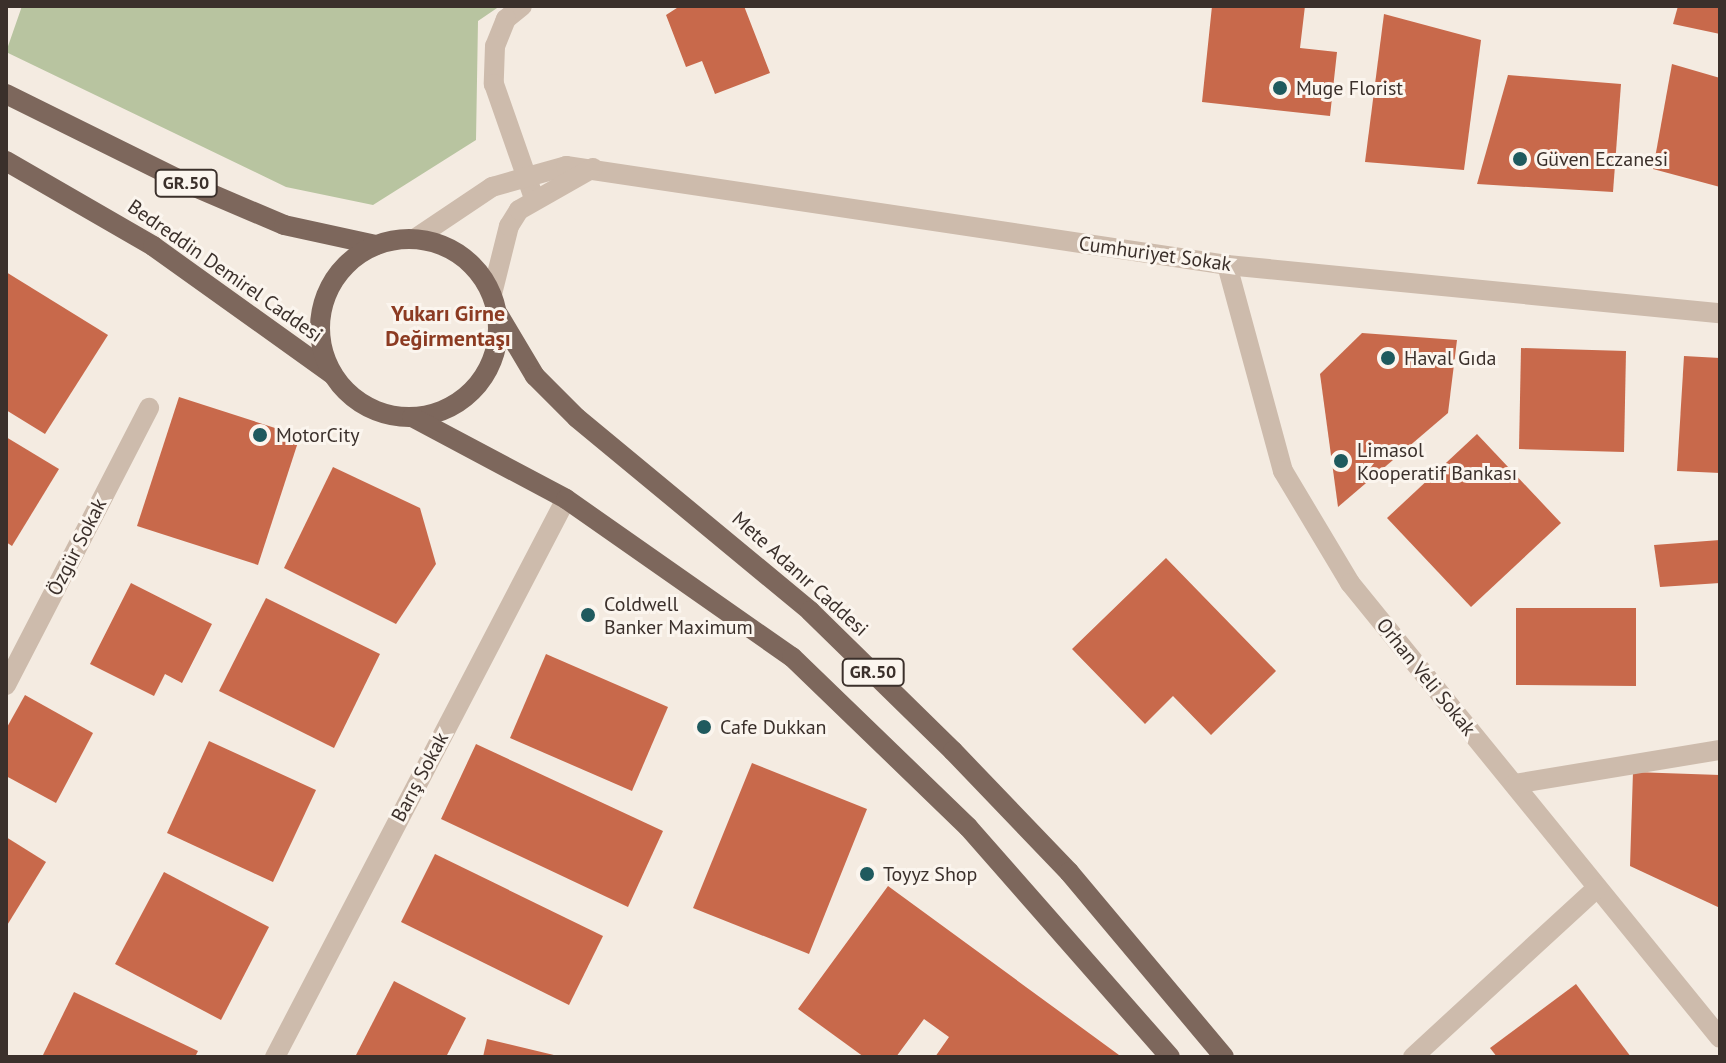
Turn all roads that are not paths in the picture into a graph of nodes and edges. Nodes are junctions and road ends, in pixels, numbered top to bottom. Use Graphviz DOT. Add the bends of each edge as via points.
graph roads {
  1 [pos="522,6"];
  2 [pos="6,94"];
  3 [pos="6,161"];
  4 [pos="593,168"];
  5 [pos="523,174"];
  6 [pos="534,198"];
  7 [pos="416,238"];
  8 [pos="376,245"];
  9 [pos="1227,265"];
  10 [pos="495,304"];
  11 [pos="1720,313"];
  12 [pos="333,375"];
  13 [pos="149,408"];
  14 [pos="412,417"];
  15 [pos="566,499"];
  16 [pos="6,685"];
  17 [pos="1720,750"];
  18 [pos="1514,784"];
  19 [pos="1597,888"];
  20 [pos="1720,1038"];
  21 [pos="275,1057"];
  22 [pos="1170,1057"];
  23 [pos="1224,1057"];
  24 [pos="1413,1057"];
  1 -- 5 [label="street" via="506,19 495,46 494,84"];
  2 -- 8 [label="main road, GR.50" via="284,225"];
  3 -- 12 [label="main road, Bedreddin Demirel Caddesi / GR.50" via="153,246"];
  4 -- 5 [label="street, Cumhuriyet Sokak" via="566,166"];
  4 -- 6 [label="street"];
  4 -- 9 [label="street, Cumhuriyet Sokak"];
  5 -- 6 [label="street"];
  5 -- 7 [label="street, Cumhuriyet Sokak" via="471,199"];
  6 -- 10 [label="street" via="509,226"];
  7 -- 8 [label="main road, GR.50"];
  7 -- 10 [label="main road, GR.50" via="463,256"];
  8 -- 12 [label="main road, GR.50" via="340,271 321,310 324,355"];
  9 -- 11 [label="street, Cumhuriyet Sokak"];
  9 -- 18 [label="street, Orhan Veli Sokak" via="1283,471 1350,583"];
  10 -- 14 [label="main road, GR.50" via="491,364 479,385 460,402"];
  10 -- 23 [label="main road, Mete Adanır Caddesi / GR.50" via="535,376 577,418 810,611 953,751 1069,872"];
  12 -- 14 [label="main road, GR.50" via="367,407"];
  13 -- 16 [label="street, Özgür Sokak"];
  14 -- 15 [label="main road, GR.50"];
  15 -- 21 [label="street, Barış Sokak"];
  15 -- 22 [label="main road, GR.50" via="770,640 866,723 1047,911"];
  17 -- 18 [label="street"];
  18 -- 19 [label="street, Orhan Veli Sokak"];
  19 -- 20 [label="street, Orhan Veli Sokak"];
  19 -- 24 [label="street"];
}
